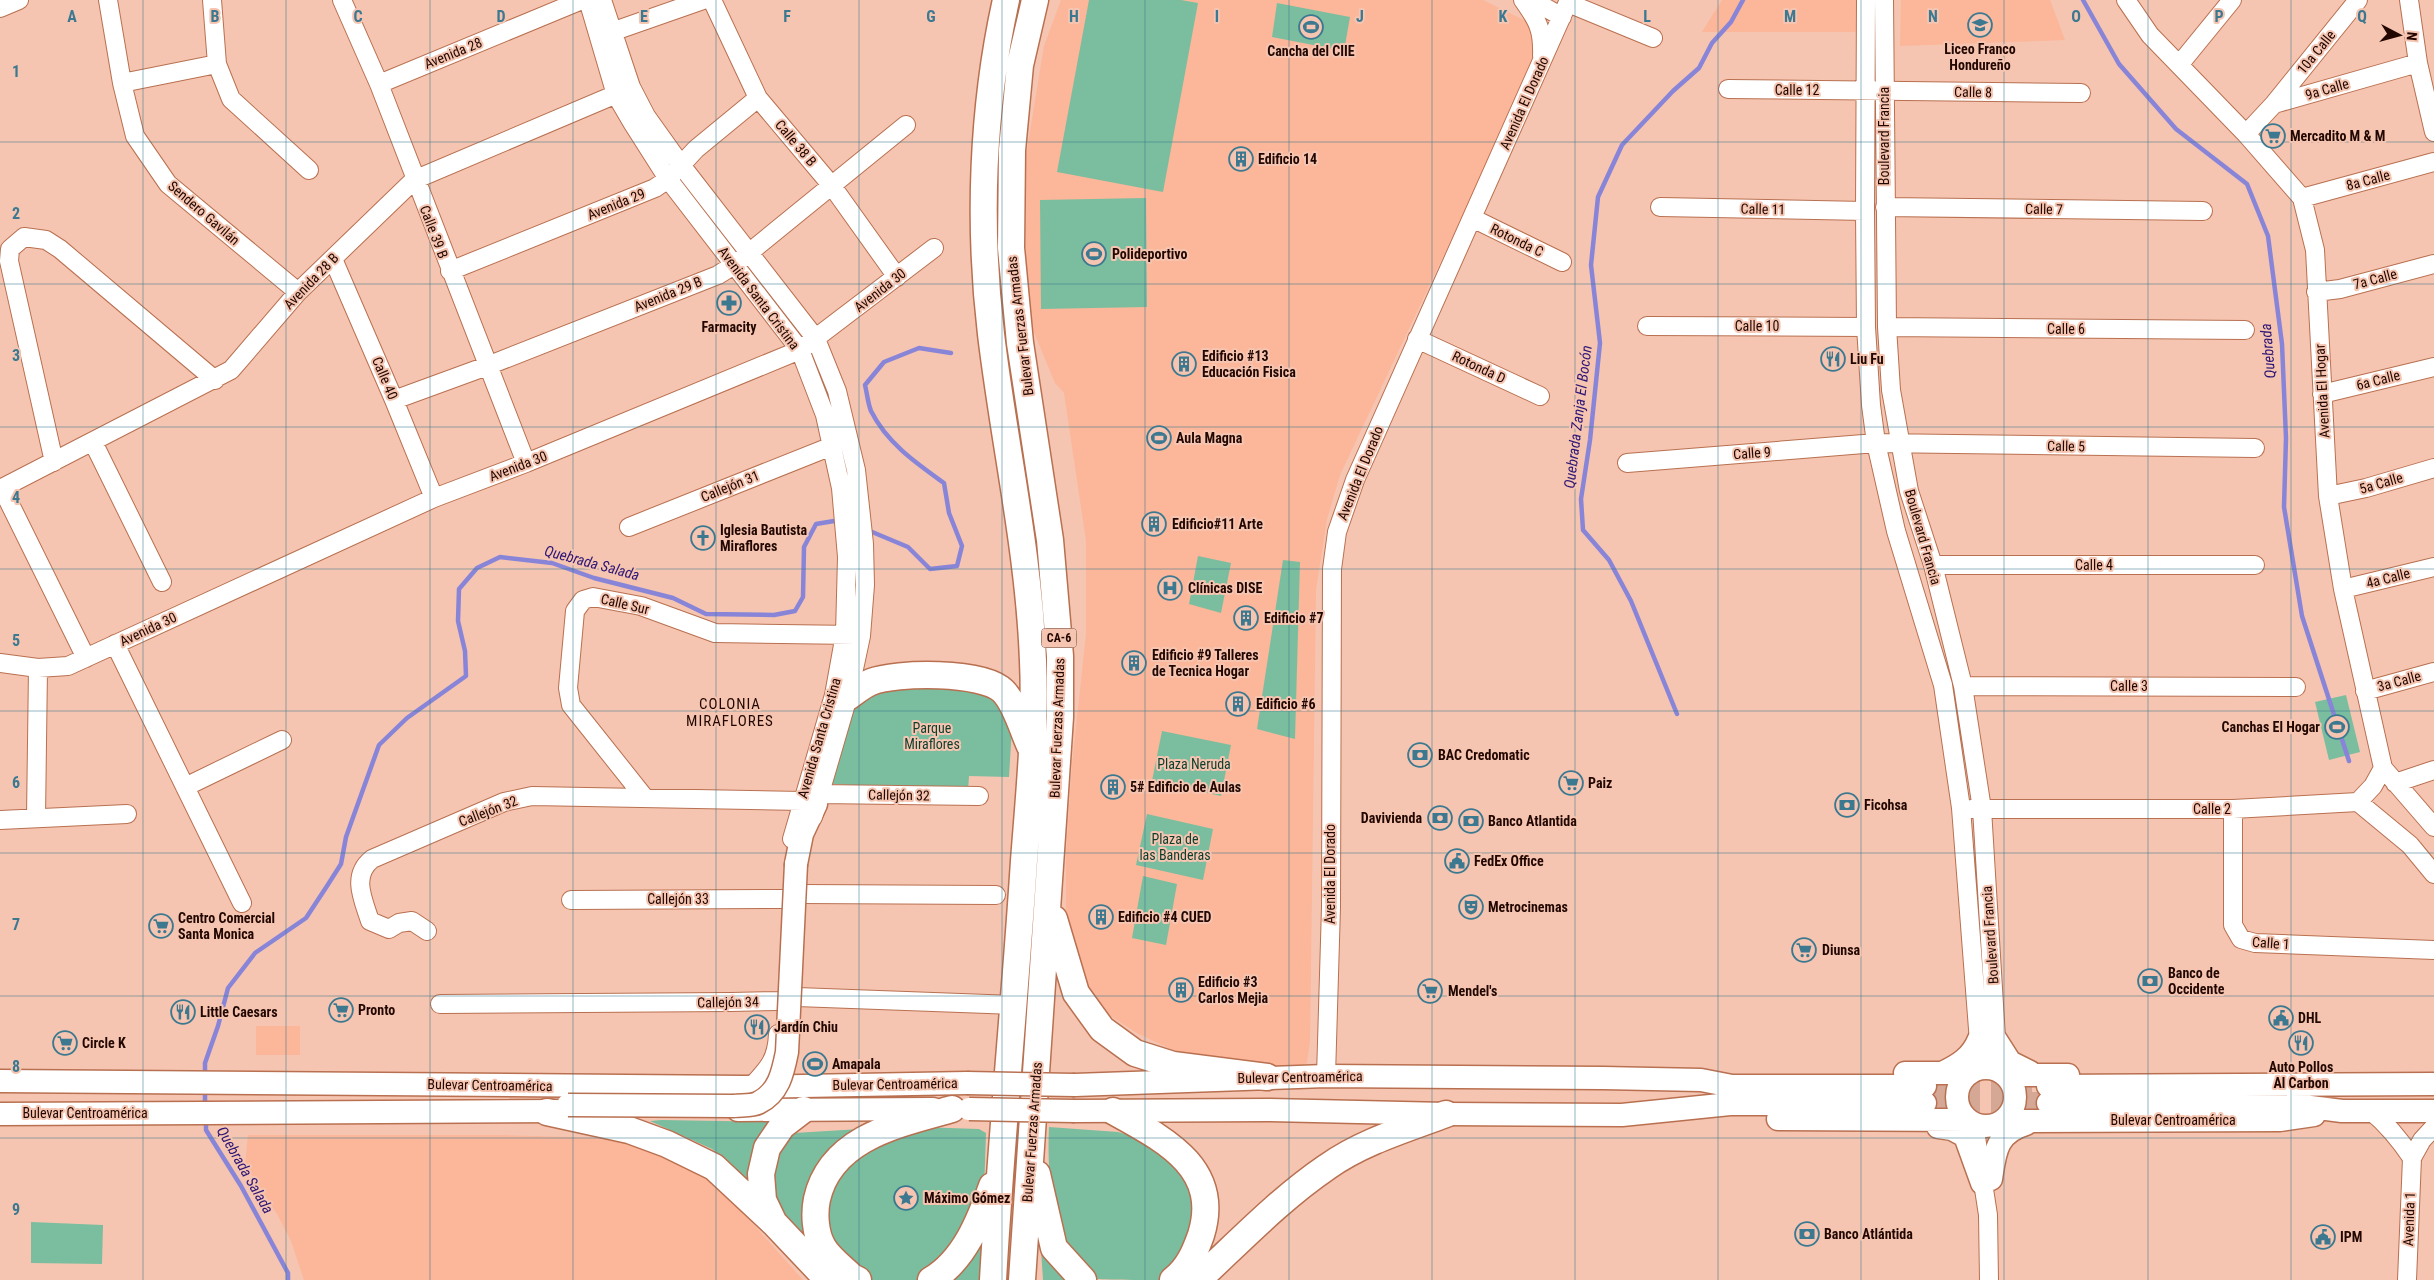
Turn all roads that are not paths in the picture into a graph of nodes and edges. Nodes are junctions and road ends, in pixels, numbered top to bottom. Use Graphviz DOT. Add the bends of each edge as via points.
graph roads {
  1 [pos="19,0"];
  2 [pos="108,0"];
  3 [pos="212,0"];
  4 [pos="342,0"];
  5 [pos="582,0"];
  6 [pos="588,0"];
  7 [pos="602,0"];
  8 [pos="703,0"];
  9 [pos="712,0"];
  10 [pos="1006,0"];
  11 [pos="1035,0"];
  12 [pos="1048,0"];
  13 [pos="1523,0"];
  14 [pos="1532,0"];
  15 [pos="1866,0"];
  16 [pos="1884,0"];
  17 [pos="2126,0"];
  18 [pos="2232,0"];
  19 [pos="2358,0"];
  20 [pos="2410,0"];
  21 [pos="1,5"];
  22 [pos="1567,7"];
  23 [pos="605,34"];
  24 [pos="1653,38"];
  25 [pos="1542,61"];
  26 [pos="2418,63"];
  27 [pos="218,64"];
  28 [pos="1020,65"];
  29 [pos="2179,65"];
  30 [pos="122,83"];
  31 [pos="378,84"];
  32 [pos="1728,90"];
  33 [pos="623,91"];
  34 [pos="1866,91"];
  35 [pos="1884,91"];
  36 [pos="2081,93"];
  37 [pos="758,98"];
  38 [pos="2274,104"];
  39 [pos="906,125"];
  40 [pos="2434,132"];
  41 [pos="2246,134"];
  42 [pos="2434,162"];
  43 [pos="681,165"];
  44 [pos="309,170"];
  45 [pos="668,179"];
  46 [pos="414,180"];
  47 [pos="832,186"];
  48 [pos="2302,198"];
  49 [pos="1660,206"];
  50 [pos="1885,207"];
  51 [pos="1865,211"];
  52 [pos="2203,211"];
  53 [pos="1472,218"];
  54 [pos="934,248"];
  55 [pos="749,252"];
  56 [pos="333,259"];
  57 [pos="1562,262"];
  58 [pos="2434,264"];
  59 [pos="734,265"];
  60 [pos="450,271"];
  61 [pos="897,277"];
  62 [pos="298,292"];
  63 [pos="2316,292"];
  64 [pos="1647,326"];
  65 [pos="1866,327"];
  66 [pos="1887,327"];
  67 [pos="2245,330"];
  68 [pos="816,339"];
  69 [pos="1417,339"];
  70 [pos="800,350"];
  71 [pos="487,366"];
  72 [pos="2434,367"];
  73 [pos="215,380"];
  74 [pos="2322,394"];
  75 [pos="1540,396"];
  76 [pos="394,400"];
  77 [pos="93,442"];
  78 [pos="1876,443"];
  79 [pos="1901,444"];
  80 [pos="832,446"];
  81 [pos="2255,448"];
  82 [pos="54,462"];
  83 [pos="1627,463"];
  84 [pos="526,464"];
  85 [pos="2434,468"];
  86 [pos="1,489"];
  87 [pos="2328,496"];
  88 [pos="434,498"];
  89 [pos="629,527"];
  90 [pos="1933,565"];
  91 [pos="2255,565"];
  92 [pos="2434,567"];
  93 [pos="162,582"];
  94 [pos="2343,589"];
  95 [pos="853,635"];
  96 [pos="115,644"];
  97 [pos="86,658"];
  98 [pos="0,663"];
  99 [pos="38,668"];
  100 [pos="2434,672"];
  101 [pos="1963,686"];
  102 [pos="2296,687"];
  103 [pos="2365,691"];
  104 [pos="841,696"];
  105 [pos="282,740"];
  106 [pos="1032,750"];
  107 [pos="2383,768"];
  108 [pos="2434,770"];
  109 [pos="2395,783"];
  110 [pos="185,787"];
  111 [pos="979,796"];
  112 [pos="645,798"];
  113 [pos="812,800"];
  114 [pos="2358,802"];
  115 [pos="1961,808"];
  116 [pos="1982,809"];
  117 [pos="2233,809"];
  118 [pos="127,814"];
  119 [pos="36,818"];
  120 [pos="0,820"];
  121 [pos="2434,827"];
  122 [pos="2434,874"];
  123 [pos="801,894"];
  124 [pos="996,895"];
  125 [pos="1048,898"];
  126 [pos="784,899"];
  127 [pos="571,900"];
  128 [pos="242,903"];
  129 [pos="427,931"];
  130 [pos="2434,950"];
  131 [pos="797,997"];
  132 [pos="779,1001"];
  133 [pos="440,1004"];
  134 [pos="1015,1005"];
  135 [pos="1988,1040"];
  136 [pos="1989,1072"];
  137 [pos="1326,1076"];
  138 [pos="1267,1077"];
  139 [pos="0,1080"];
  140 [pos="2434,1084"];
  141 [pos="751,1087"];
  142 [pos="1931,1087"];
  143 [pos="2042,1096"];
  144 [pos="798,1098"];
  145 [pos="1700,1107"];
  146 [pos="558,1108"];
  147 [pos="960,1109"];
  148 [pos="1113,1111"];
  149 [pos="2434,1111"];
  150 [pos="2371,1112"];
  151 [pos="0,1114"];
  152 [pos="1446,1114"];
  153 [pos="1892,1120"];
  154 [pos="1971,1122"];
  155 [pos="2000,1123"];
  156 [pos="2434,1127"];
  157 [pos="1031,1151"];
  158 [pos="2412,1158"];
  159 [pos="1000,1166"];
  160 [pos="1986,1181"];
  161 [pos="775,1224"];
  162 [pos="828,1280"];
  163 [pos="858,1280"];
  164 [pos="931,1280"];
  165 [pos="993,1280"];
  166 [pos="1022,1280"];
  167 [pos="1083,1280"];
  168 [pos="1174,1280"];
  169 [pos="1198,1280"];
  170 [pos="1989,1280"];
  171 [pos="2406,1280"];
  1 -- 21 [label="street"];
  2 -- 30 [label="street, Sendero Gavilán"];
  3 -- 27 [label="street"];
  4 -- 31 [label="street, Calle 39 B"];
  5 -- 31 [label="street, Avenida 28"];
  6 -- 23 [label="street, Avenida Santa Cristina"];
  7 -- 23 [label="street, Avenida Santa Cristina"];
  8 -- 23 [label="street"];
  9 -- 37 [label="street, Calle 38 B"];
  10 -- 106 [label="highway, Bulevar Fuerzas Armadas / CA-6" via="989,95 985,246 991,336 1028,580 1033,664"];
  11 -- 28 [label="highway, Bulevar Fuerzas Armadas / CA-6"];
  12 -- 28 [label="street"];
  13 -- 25 [label="street" via="1538,21 1543,36"];
  14 -- 22 [label="street"];
  15 -- 34 [label="street, Boulevard Francia"];
  16 -- 35 [label="street, Boulevard Francia"];
  17 -- 29 [label="street, Avenida El Hogar" via="2150,35"];
  18 -- 29 [label="street"];
  19 -- 38 [label="street, 10a Calle"];
  20 -- 26 [label="street"];
  22 -- 24 [label="street"];
  22 -- 25 [label="street, Avenida El Dorado"];
  23 -- 33 [label="street, Avenida Santa Cristina"];
  25 -- 53 [label="street, Avenida El Dorado"];
  26 -- 38 [label="street, 9a Calle"];
  26 -- 40 [label="street"];
  27 -- 30 [label="street"];
  27 -- 44 [label="street" via="231,98"];
  28 -- 125 [label="highway, Bulevar Fuerzas Armadas / CA-6" via="1012,150 1011,248 1020,343 1050,540 1060,656 1060,717"];
  29 -- 41 [label="street, Avenida El Hogar"];
  30 -- 62 [label="street, Sendero Gavilán" via="134,136 168,184"];
  31 -- 46 [label="street, Calle 39 B"];
  32 -- 34 [label="street, Calle 12"];
  33 -- 43 [label="street, Avenida Santa Cristina" via="646,116"];
  33 -- 45 [label="street, Avenida Santa Cristina"];
  33 -- 46 [label="street, Avenida 28 B"];
  34 -- 35 [label="street, Calle 8"];
  34 -- 51 [label="street, Boulevard Francia"];
  35 -- 36 [label="street, Calle 8"];
  35 -- 50 [label="street, Boulevard Francia"];
  37 -- 43 [label="street, Avenida 29" via="696,148"];
  37 -- 47 [label="street, Calle 38 B"];
  38 -- 41 [label="street"];
  39 -- 47 [label="street, Avenida 29 B"];
  41 -- 48 [label="street, Avenida El Hogar"];
  42 -- 48 [label="street, 8a Calle"];
  43 -- 45 [label="street, Avenida 29"];
  43 -- 55 [label="street, Avenida Santa Cristina"];
  45 -- 59 [label="street, Avenida Santa Cristina"];
  45 -- 60 [label="street, Avenida 29" via="655,188"];
  46 -- 56 [label="street, Avenida 28 B"];
  46 -- 60 [label="street, Calle 39 B"];
  47 -- 55 [label="street, Avenida 29 B"];
  47 -- 61 [label="street, Calle 38 B"];
  48 -- 63 [label="street, Avenida El Hogar" via="2315,250"];
  49 -- 51 [label="street, Calle 11"];
  50 -- 52 [label="street, Calle 7"];
  50 -- 66 [label="street, Boulevard Francia"];
  51 -- 65 [label="street, Boulevard Francia"];
  53 -- 57 [label="street, Rotonda C"];
  53 -- 69 [label="street, Avenida El Dorado"];
  54 -- 61 [label="street, Avenida 30"];
  55 -- 59 [label="street, Avenida 29 B"];
  55 -- 68 [label="street, Avenida Santa Cristina"];
  56 -- 62 [label="street, Avenida 28 B"];
  56 -- 76 [label="street, Calle 40"];
  58 -- 63 [label="street, 7a Calle" via="2340,289"];
  59 -- 70 [label="street, Avenida Santa Cristina"];
  59 -- 71 [label="street, Avenida 29 B"];
  60 -- 71 [label="street, Calle 39 B"];
  61 -- 68 [label="street, Avenida 30"];
  62 -- 73 [label="street, Avenida 28 B" via="231,370"];
  63 -- 74 [label="street, Avenida El Hogar"];
  64 -- 65 [label="street, Calle 10"];
  65 -- 78 [label="street, Boulevard Francia"];
  66 -- 67 [label="street, Calle 6"];
  66 -- 79 [label="street, Boulevard Francia" via="1891,390"];
  68 -- 70 [label="street, Avenida 30"];
  68 -- 95 [label="street, Avenida Santa Cristina" via="838,391 856,470 862,516 865,585"];
  69 -- 75 [label="street, Rotonda D"];
  69 -- 137 [label="street, Avenida El Dorado" via="1352,488 1337,532 1332,569 1331,907"];
  70 -- 80 [label="street, Avenida Santa Cristina" via="822,406"];
  70 -- 84 [label="street, Avenida 30"];
  71 -- 76 [label="street, Avenida 29 B"];
  71 -- 84 [label="street, Calle 39 B"];
  72 -- 74 [label="street, 6a Calle"];
  73 -- 77 [label="street, Avenida 28 B"];
  73 -- 82 [label="street" via="60,249 46,240 24,237 10,249 9,261"];
  74 -- 87 [label="street, Avenida El Hogar"];
  76 -- 88 [label="street, Calle 40"];
  77 -- 82 [label="street, Avenida 28 B"];
  77 -- 93 [label="street"];
  78 -- 79 [label="street, Calle 5"];
  78 -- 83 [label="street, Calle 9"];
  78 -- 115 [label="street, Boulevard Francia" via="1896,530 1943,685"];
  79 -- 81 [label="street, Calle 5"];
  79 -- 90 [label="street, Boulevard Francia" via="1909,491"];
  80 -- 89 [label="street, Callejón 31"];
  80 -- 95 [label="street, Avenida Santa Cristina" via="841,488"];
  82 -- 86 [label="street, Avenida 28 B"];
  84 -- 88 [label="street, Avenida 30"];
  85 -- 87 [label="street, 5a Calle"];
  86 -- 97 [label="street"];
  87 -- 94 [label="street, Avenida El Hogar"];
  88 -- 96 [label="street, Avenida 30"];
  90 -- 91 [label="street, Calle 4"];
  90 -- 101 [label="street, Boulevard Francia"];
  92 -- 94 [label="street, 4a Calle"];
  94 -- 103 [label="street, Avenida El Hogar"];
  95 -- 104 [label="street, Avenida Santa Cristina"];
  95 -- 112 [label="street, Calle Sur" via="715,633 641,606 593,597 583,600 575,611 568,688 571,705"];
  96 -- 97 [label="street, Avenida 30"];
  96 -- 110 [label="street"];
  97 -- 99 [label="street, Avenida 30" via="68,666"];
  98 -- 99 [label="street, Avenida 30"];
  99 -- 119 [label="street"];
  100 -- 103 [label="street, 3a Calle"];
  101 -- 102 [label="street, Calle 3"];
  101 -- 116 [label="street, Boulevard Francia"];
  103 -- 107 [label="street, Avenida El Hogar"];
  104 -- 106 [label="highway" via="869,682 904,675 979,680 1002,690"];
  104 -- 113 [label="street, Avenida Santa Cristina"];
  105 -- 110 [label="street"];
  106 -- 134 [label="highway, Bulevar Fuerzas Armadas / CA-6"];
  107 -- 109 [label="street, Avenida El Hogar"];
  107 -- 114 [label="street" via="2374,786"];
  108 -- 109 [label="street"];
  109 -- 121 [label="street, Avenida El Hogar"];
  110 -- 128 [label="street"];
  111 -- 113 [label="street, Callejón 32"];
  112 -- 113 [label="street, Callejón 32"];
  112 -- 129 [label="street, Callejón 32" via="532,796 504,802 372,859 364,866 359,878 370,921 389,929 412,921"];
  113 -- 123 [label="street, Avenida Santa Cristina"];
  113 -- 126 [label="street, Avenida Santa Cristina" via="790,845"];
  113 -- 146 [label="main road, bridge" via="796,864 787,1052 783,1076 773,1091 758,1104 734,1106"];
  114 -- 117 [label="street, Calle 2"];
  114 -- 122 [label="street" via="2410,845"];
  115 -- 116 [label="street, Calle 2"];
  115 -- 135 [label="street, Boulevard Francia"];
  116 -- 117 [label="street, Calle 2"];
  116 -- 135 [label="street, Boulevard Francia"];
  117 -- 130 [label="street, Calle 1" via="2233,925 2241,938 2255,943"];
  118 -- 119 [label="street"];
  119 -- 120 [label="street"];
  123 -- 124 [label="street"];
  123 -- 131 [label="street, Avenida Santa Cristina"];
  125 -- 138 [label="highway" via="1076,993 1102,1029 1135,1053 1173,1065"];
  125 -- 157 [label="highway, Bulevar Fuerzas Armadas / CA-6"];
  126 -- 127 [label="street, Callejón 33"];
  126 -- 132 [label="street, Avenida Santa Cristina"];
  131 -- 132 [label="street, Callejón 34"];
  131 -- 134 [label="street, Callejón 34"];
  131 -- 144 [label="street, Avenida Santa Cristina"];
  132 -- 133 [label="street, Callejón 34"];
  132 -- 141 [label="street, Avenida Santa Cristina" via="777,1052 768,1070"];
  134 -- 159 [label="highway, Bulevar Fuerzas Armadas / CA-6"];
  135 -- 136 [label="street, Boulevard Francia"];
  135 -- 142 [label="main road"];
  135 -- 143 [label="main road"];
  136 -- 142 [label="main road, Bulevar Centroamérica"];
  136 -- 143 [label="main road, Bulevar Centroamérica"];
  136 -- 154 [label="main road" via="1959,1087 1957,1096 1962,1113"];
  136 -- 155 [label="main road" via="2011,1082 2016,1099 2009,1115"];
  137 -- 138 [label="main road, Bulevar Centroamérica"];
  137 -- 142 [label="main road, Bulevar Centroamérica" via="1701,1080 1732,1086"];
  138 -- 144 [label="main road, Bulevar Centroamérica, bridge" via="1075,1085 967,1083"];
  139 -- 141 [label="main road, Bulevar Centroamérica"];
  140 -- 143 [label="main road, Bulevar Centroamérica" via="2338,1083"];
  141 -- 144 [label="main road, Bulevar Centroamérica"];
  142 -- 145 [label="main road, Bulevar Centroamérica"];
  143 -- 150 [label="main road, Bulevar Centroamérica" via="2279,1102"];
  143 -- 155 [label="main road, Bulevar Centroamérica"];
  143 -- 160 [label="main road" via="2005,1134"];
  144 -- 146 [label="main road, Bulevar Centroamérica"];
  144 -- 147 [label="main road, Bulevar Centroamérica"];
  144 -- 161 [label="highway" via="767,1148 761,1174 763,1200"];
  145 -- 152 [label="main road, Bulevar Centroamérica" via="1622,1115"];
  145 -- 153 [label="main road, Bulevar Centroamérica" via="1725,1118"];
  146 -- 151 [label="main road, Bulevar Centroamérica"];
  146 -- 161 [label="highway" via="667,1144 714,1167"];
  147 -- 148 [label="main road, Bulevar Centroamérica, bridge"];
  147 -- 163 [label="highway" via="869,1136 846,1151 820,1185 816,1220 823,1248"];
  148 -- 152 [label="main road, Bulevar Centroamérica"];
  148 -- 168 [label="highway" via="1186,1158 1206,1196 1205,1222 1196,1250 1182,1274"];
  149 -- 150 [label="main road, Bulevar Centroamérica"];
  150 -- 158 [label="street" via="2401,1140"];
  152 -- 169 [label="highway" via="1387,1136 1329,1166 1285,1199"];
  153 -- 154 [label="main road, Bulevar Centroamérica"];
  153 -- 160 [label="main road" via="1952,1129 1962,1134 1970,1144"];
  154 -- 155 [label="main road" via="1986,1127"];
  154 -- 160 [label="street"];
  155 -- 160 [label="street" via="1992,1145"];
  156 -- 158 [label="street, Avenida 1"];
  157 -- 166 [label="highway, Bulevar Fuerzas Armadas / CA-6"];
  157 -- 167 [label="highway" via="1054,1248"];
  158 -- 171 [label="street, Avenida 1"];
  159 -- 164 [label="highway" via="962,1252 950,1267"];
  159 -- 165 [label="highway, Bulevar Fuerzas Armadas / CA-6"];
  160 -- 170 [label="street"];
  161 -- 162 [label="highway"];
}
